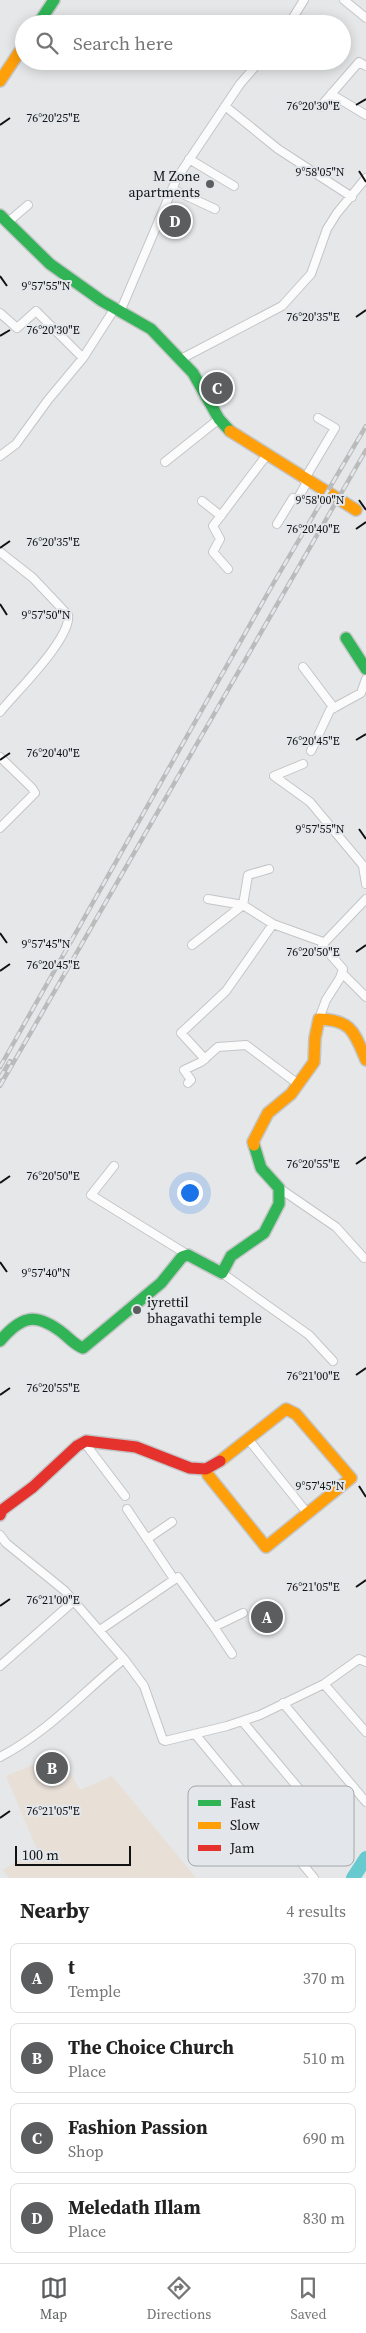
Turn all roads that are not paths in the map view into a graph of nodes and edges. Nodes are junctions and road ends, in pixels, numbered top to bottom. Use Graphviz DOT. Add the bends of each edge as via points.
graph roads {
  1 [pos="54,0"];
  2 [pos="304,0"];
  3 [pos="344,0"];
  4 [pos="44,15"];
  5 [pos="295,15"];
  6 [pos="366,18"];
  7 [pos="15,58"];
  8 [pos="366,66"];
  9 [pos="252,70"];
  10 [pos="0,81"];
  11 [pos="331,94"];
  12 [pos="224,106"];
  13 [pos="320,107"];
  14 [pos="366,114"];
  15 [pos="188,159"];
  16 [pos="366,178"];
  17 [pos="234,186"];
  18 [pos="172,189"];
  19 [pos="352,197"];
  20 [pos="28,205"];
  21 [pos="215,209"];
  22 [pos="4,218"];
  23 [pos="118,310"];
  24 [pos="0,312"];
  25 [pos="83,358"];
  26 [pos="179,360"];
  27 [pos="318,418"];
  28 [pos="219,419"];
  29 [pos="0,456"];
  30 [pos="266,456"];
  31 [pos="165,462"];
  32 [pos="306,481"];
  33 [pos="202,501"];
  34 [pos="356,510"];
  35 [pos="221,516"];
  36 [pos="277,524"];
  37 [pos="0,552"];
  38 [pos="228,569"];
  39 [pos="346,638"];
  40 [pos="303,667"];
  41 [pos="366,669"];
  42 [pos="366,679"];
  43 [pos="334,708"];
  44 [pos="0,712"];
  45 [pos="311,751"];
  46 [pos="0,757"];
  47 [pos="303,764"];
  48 [pos="0,828"];
  49 [pos="365,868"];
  50 [pos="269,869"];
  51 [pos="366,884"];
  52 [pos="208,899"];
  53 [pos="366,899"];
  54 [pos="243,905"];
  55 [pos="273,924"];
  56 [pos="324,942"];
  57 [pos="192,944"];
  58 [pos="342,973"];
  59 [pos="366,997"];
  60 [pos="320,1019"];
  61 [pos="205,1059"];
  62 [pos="366,1060"];
  63 [pos="188,1083"];
  64 [pos="298,1084"];
  65 [pos="114,1166"];
  66 [pos="279,1188"];
  67 [pos="188,1255"];
  68 [pos="364,1258"];
  69 [pos="222,1273"];
  70 [pos="0,1341"];
  71 [pos="333,1362"];
  72 [pos="248,1439"];
  73 [pos="84,1442"];
  74 [pos="206,1470"];
  75 [pos="125,1496"];
  76 [pos="127,1509"];
  77 [pos="1,1511"];
  78 [pos="308,1514"];
  79 [pos="172,1522"];
  80 [pos="0,1535"];
  81 [pos="147,1539"];
  82 [pos="174,1579"];
  83 [pos="74,1600"];
  84 [pos="244,1613"];
  85 [pos="214,1627"];
  86 [pos="100,1630"];
  87 [pos="232,1654"];
  88 [pos="124,1659"];
  89 [pos="366,1662"];
  90 [pos="0,1666"];
  91 [pos="324,1684"];
  92 [pos="283,1703"];
  93 [pos="243,1722"];
  94 [pos="366,1732"];
  95 [pos="195,1734"];
  96 [pos="0,1757"];
  97 [pos="238,1786"];
  98 [pos="297,1786"];
  99 [pos="353,1786"];
  100 [pos="354,1788"];
  101 [pos="366,1802"];
  102 [pos="304,1866"];
  103 [pos="314,1878"];
  1 -- 4 [label="street"];
  2 -- 5 [label="street"];
  3 -- 6 [label="street"];
  7 -- 10 [label="street"];
  8 -- 11 [label="street" via="359,62"];
  9 -- 12 [label="street"];
  11 -- 13 [label="street"];
  11 -- 14 [label="street"];
  12 -- 15 [label="street"];
  12 -- 19 [label="street" via="278,149"];
  15 -- 17 [label="street"];
  15 -- 18 [label="street"];
  16 -- 19 [label="street"];
  18 -- 21 [label="street"];
  18 -- 23 [label="street"];
  19 -- 26 [label="street" via="327,229 310,274 282,306"];
  20 -- 22 [label="street"];
  22 -- 23 [label="street" via="50,264"];
  23 -- 25 [label="street"];
  23 -- 26 [label="street" via="151,329"];
  24 -- 25 [label="street" via="17,328 36,311"];
  25 -- 29 [label="street" via="16,444"];
  26 -- 28 [label="street" via="194,373"];
  27 -- 32 [label="street" via="335,428"];
  28 -- 30 [label="street" via="234,435"];
  28 -- 31 [label="street"];
  30 -- 32 [label="street"];
  30 -- 35 [label="street"];
  32 -- 34 [label="street"];
  32 -- 36 [label="street" via="297,500 293,498"];
  33 -- 35 [label="street"];
  35 -- 38 [label="street" via="213,526 220,539 213,552"];
  37 -- 44 [label="street" via="32,578 68,615 69,620 50,654"];
  39 -- 41 [label="street"];
  40 -- 43 [label="street"];
  42 -- 43 [label="street" via="361,693"];
  43 -- 45 [label="street" via="330,710"];
  46 -- 48 [label="street" via="35,793"];
  47 -- 49 [label="street" via="274,776 310,802"];
  49 -- 51 [label="street"];
  50 -- 54 [label="street" via="248,875"];
  52 -- 54 [label="street"];
  53 -- 56 [label="street"];
  54 -- 55 [label="street"];
  54 -- 57 [label="street"];
  55 -- 56 [label="street"];
  55 -- 61 [label="street" via="226,991 182,1033"];
  56 -- 58 [label="street" via="322,946 342,966"];
  58 -- 59 [label="street"];
  58 -- 60 [label="street" via="332,987"];
  60 -- 62 [label="street" via="337,1018 349,1025"];
  60 -- 64 [label="street" via="314,1062"];
  61 -- 63 [label="street" via="184,1070 191,1080"];
  61 -- 64 [label="street" via="218,1047 246,1045"];
  64 -- 66 [label="street" via="268,1113 253,1142 261,1168"];
  65 -- 67 [label="street" via="91,1195"];
  66 -- 68 [label="street" via="336,1227"];
  66 -- 69 [label="street" via="279,1204 264,1233 231,1256"];
  67 -- 69 [label="street"];
  67 -- 70 [label="street" via="182,1257 161,1283 83,1348 49,1323 36,1318 24,1318"];
  69 -- 71 [label="street" via="308,1335"];
  72 -- 74 [label="street"];
  72 -- 78 [label="street"];
  72 -- 78 [label="street" via="286,1409 290,1410 351,1478"];
  73 -- 74 [label="street" via="136,1446 190,1468"];
  73 -- 75 [label="street"];
  73 -- 77 [label="street"];
  74 -- 78 [label="street" via="266,1547"];
  76 -- 81 [label="street"];
  79 -- 81 [label="street"];
  80 -- 83 [label="street" via="6,1544"];
  81 -- 82 [label="street"];
  82 -- 85 [label="street" via="178,1577"];
  82 -- 86 [label="street"];
  83 -- 86 [label="street"];
  83 -- 90 [label="street"];
  84 -- 85 [label="street"];
  85 -- 87 [label="street"];
  86 -- 88 [label="street"];
  88 -- 95 [label="street" via="144,1686 163,1740"];
  88 -- 96 [label="street" via="44,1730"];
  89 -- 91 [label="street" via="359,1659"];
  91 -- 92 [label="street"];
  91 -- 94 [label="street"];
  92 -- 93 [label="street"];
  92 -- 99 [label="street"];
  93 -- 95 [label="street"];
  93 -- 98 [label="street"];
  95 -- 97 [label="street"];
  100 -- 101 [label="street"];
  102 -- 103 [label="street"];
}
